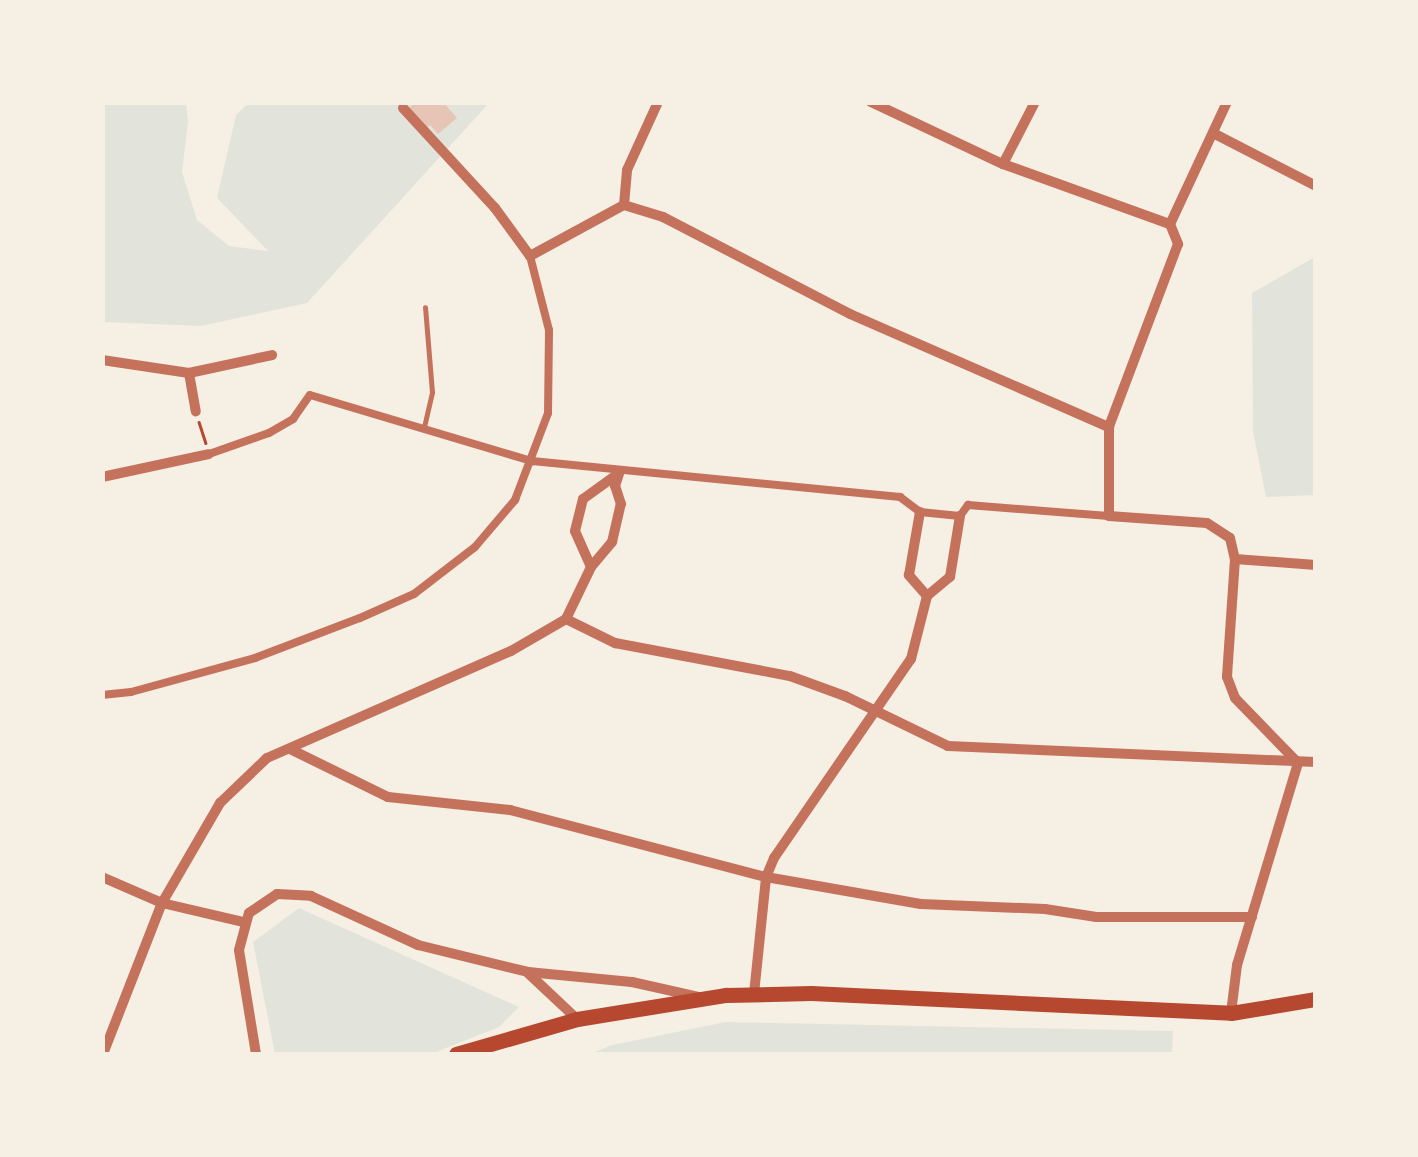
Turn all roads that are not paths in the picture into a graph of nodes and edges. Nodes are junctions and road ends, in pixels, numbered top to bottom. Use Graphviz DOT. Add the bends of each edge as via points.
graph roads {
  1 [pos="658,102"];
  2 [pos="871,102"];
  3 [pos="1034,102"];
  4 [pos="1228,102"];
  5 [pos="403,108"];
  6 [pos="1213,133"];
  7 [pos="1003,164"];
  8 [pos="1316,186"];
  9 [pos="624,206"];
  10 [pos="1170,224"];
  11 [pos="530,256"];
  12 [pos="425,306"];
  13 [pos="272,355"];
  14 [pos="102,360"];
  15 [pos="189,373"];
  16 [pos="196,411"];
  17 [pos="1109,427"];
  18 [pos="424,428"];
  19 [pos="209,454"];
  20 [pos="532,461"];
  21 [pos="619,473"];
  22 [pos="102,477"];
  23 [pos="920,512"];
  24 [pos="960,516"];
  25 [pos="1108,516"];
  26 [pos="1236,558"];
  27 [pos="1316,565"];
  28 [pos="591,568"];
  29 [pos="927,596"];
  30 [pos="566,619"];
  31 [pos="102,694"];
  32 [pos="873,712"];
  33 [pos="290,749"];
  34 [pos="1316,762"];
  35 [pos="1298,763"];
  36 [pos="102,877"];
  37 [pos="766,877"];
  38 [pos="162,903"];
  39 [pos="1252,917"];
  40 [pos="243,922"];
  41 [pos="528,972"];
  42 [pos="754,994"];
  43 [pos="700,998"];
  44 [pos="1316,1000"];
  45 [pos="1231,1013"];
  46 [pos="577,1019"];
  47 [pos="102,1054"];
  48 [pos="256,1054"];
  49 [pos="456,1054"];
  1 -- 9 [label="street" via="627,170"];
  2 -- 7 [label="street"];
  3 -- 7 [label="street"];
  4 -- 6 [label="street"];
  5 -- 11 [label="street" via="496,208"];
  6 -- 8 [label="street"];
  6 -- 10 [label="street"];
  7 -- 10 [label="street"];
  9 -- 11 [label="street"];
  9 -- 17 [label="street" via="663,217 850,314"];
  10 -- 17 [label="street" via="1178,244"];
  11 -- 20 [label="street" via="550,330 548,413"];
  12 -- 18 [label="lane" via="432,392"];
  13 -- 15 [label="street"];
  14 -- 15 [label="street"];
  15 -- 16 [label="street"];
  17 -- 25 [label="street"];
  18 -- 19 [label="street" via="310,395 293,419"];
  18 -- 20 [label="street"];
  19 -- 22 [label="street"];
  20 -- 21 [label="street"];
  20 -- 31 [label="street" via="515,500 475,548 414,594 255,658"];
  21 -- 23 [label="street" via="900,496"];
  21 -- 28 [label="street" via="621,504 612,542"];
  21 -- 28 [label="street" via="583,499 575,531"];
  23 -- 24 [label="street"];
  23 -- 29 [label="street" via="909,575"];
  24 -- 25 [label="street" via="968,505"];
  24 -- 29 [label="street" via="950,576"];
  25 -- 26 [label="street" via="1207,523 1230,538"];
  26 -- 27 [label="street"];
  26 -- 35 [label="street" via="1227,677 1235,698"];
  28 -- 30 [label="street"];
  29 -- 32 [label="street" via="911,659"];
  30 -- 32 [label="street" via="615,644 790,676"];
  30 -- 33 [label="street" via="510,651"];
  32 -- 35 [label="street" via="948,746"];
  32 -- 37 [label="street"];
  33 -- 37 [label="street" via="388,797 510,810"];
  33 -- 38 [label="street" via="267,758 220,803"];
  34 -- 35 [label="street"];
  35 -- 39 [label="street"];
  36 -- 38 [label="street"];
  37 -- 39 [label="street" via="921,904 1096,917"];
  37 -- 42 [label="street"];
  38 -- 40 [label="street"];
  38 -- 47 [label="street"];
  39 -- 45 [label="street"];
  40 -- 41 [label="street" via="261,901 294,892 418,945"];
  40 -- 48 [label="street" via="239,950"];
  41 -- 43 [label="street" via="632,982"];
  41 -- 46 [label="street"];
  42 -- 43 [label="main road"];
  42 -- 45 [label="main road"];
  43 -- 46 [label="main road"];
  44 -- 45 [label="main road"];
  46 -- 49 [label="main road"];
}
